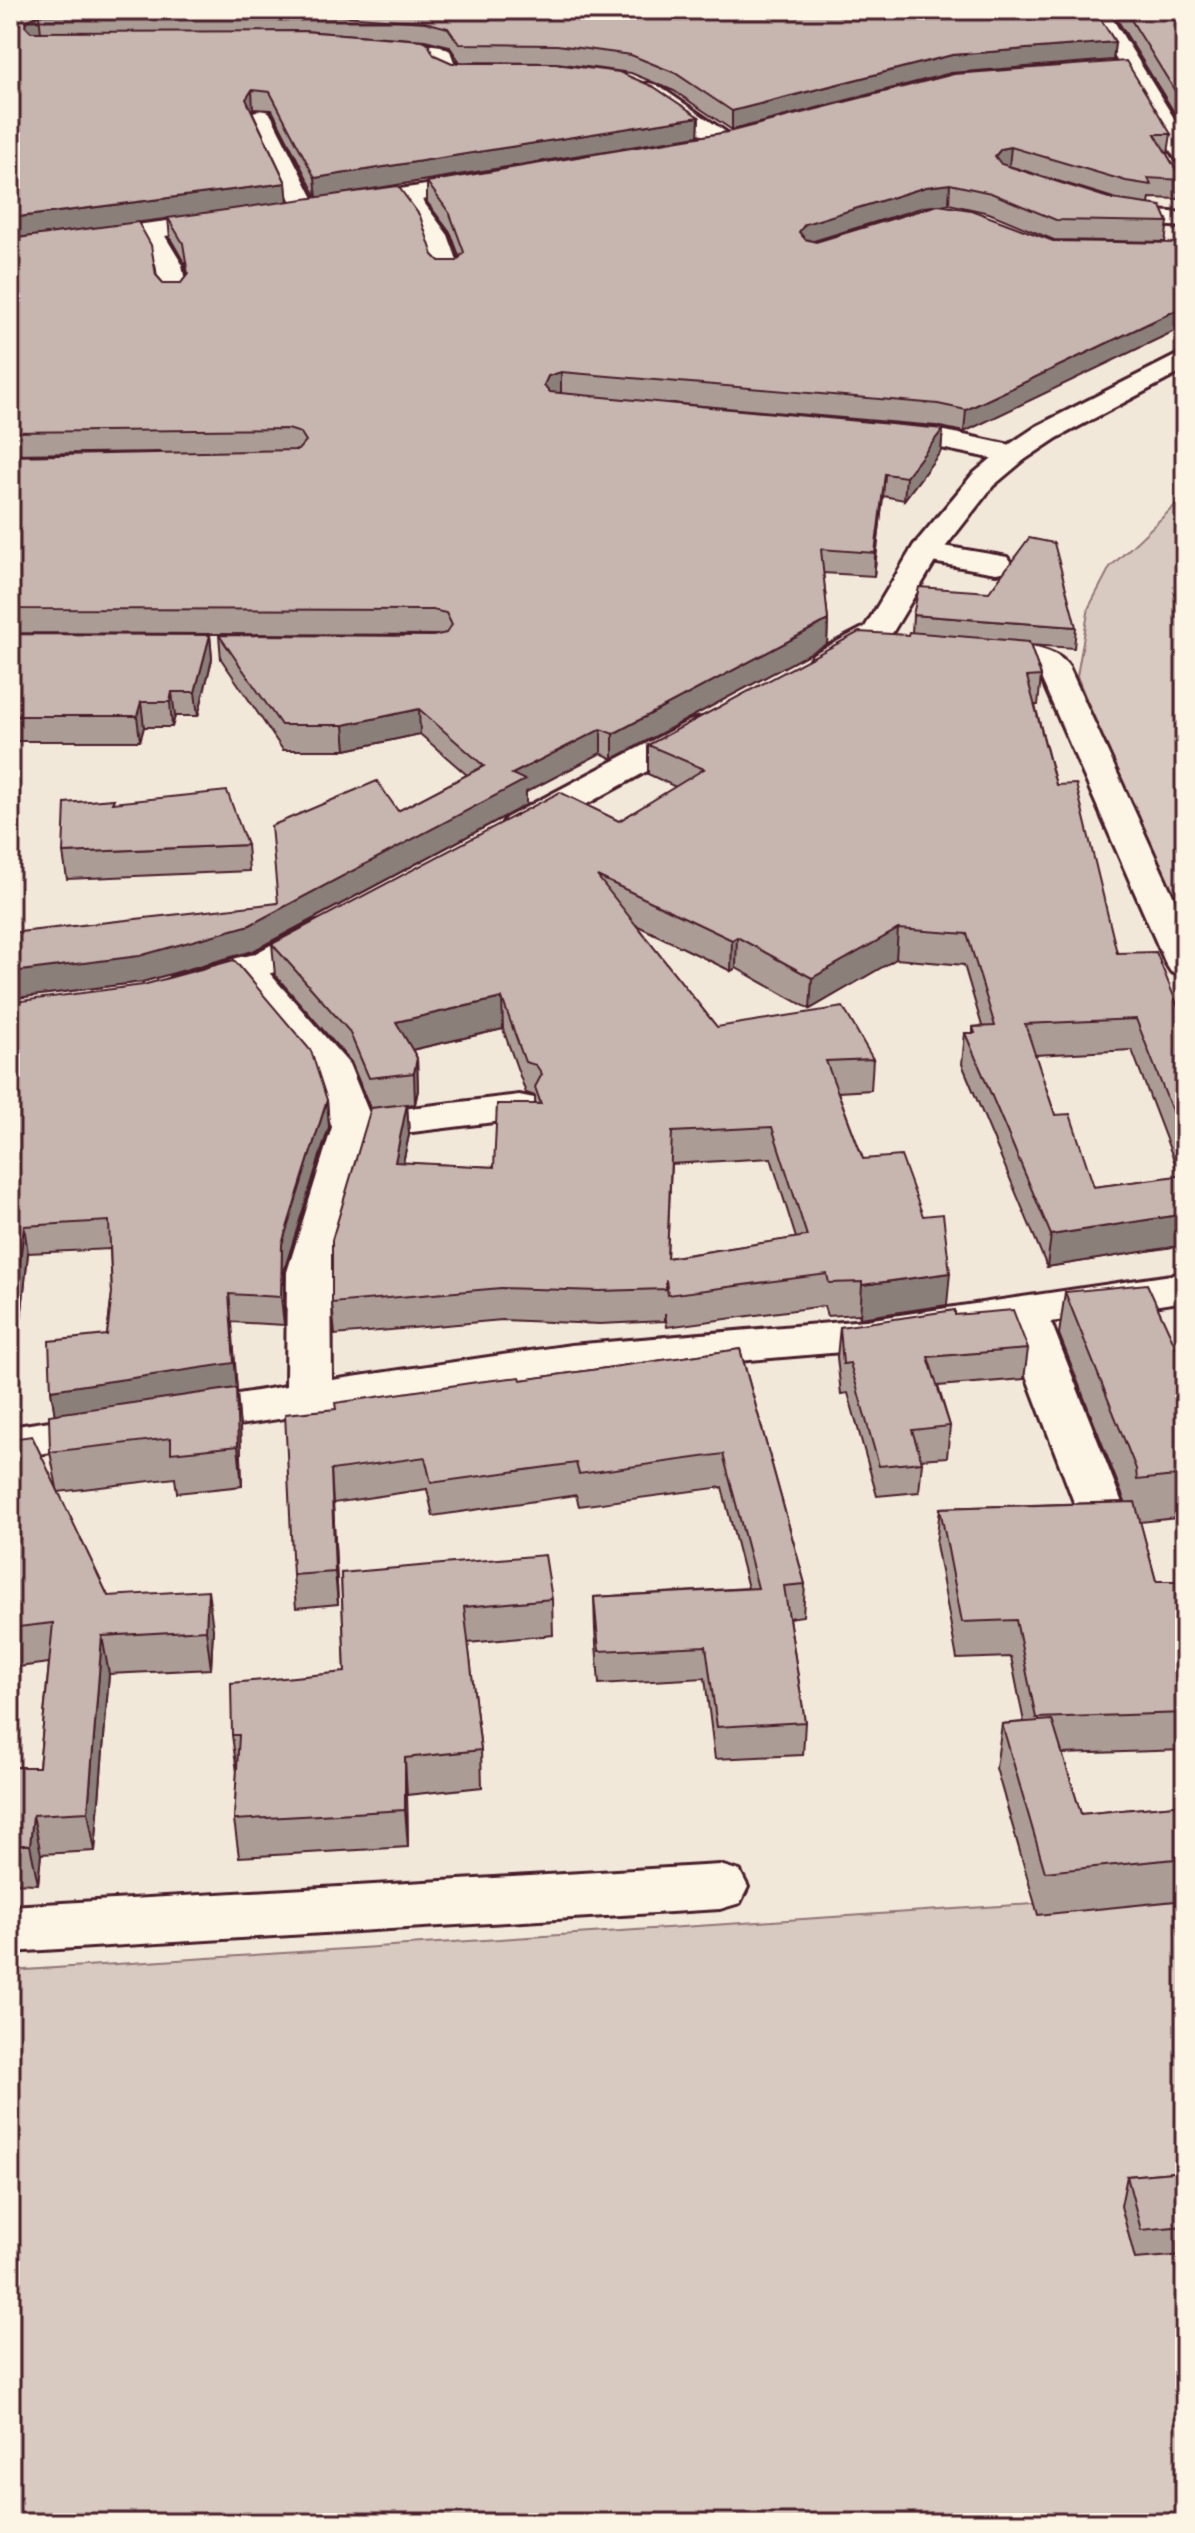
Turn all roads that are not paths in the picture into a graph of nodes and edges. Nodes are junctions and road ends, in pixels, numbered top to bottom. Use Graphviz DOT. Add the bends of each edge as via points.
graph roads {
  1 [pos="1072,11"];
  2 [pos="1097,11"];
  3 [pos="1122,13"];
  4 [pos="344,41"];
  5 [pos="1131,69"];
  6 [pos="1104,71"];
  7 [pos="515,73"];
  8 [pos="625,81"];
  9 [pos="261,117"];
  10 [pos="755,134"];
  11 [pos="727,141"];
  12 [pos="697,146"];
  13 [pos="1185,155"];
  14 [pos="515,179"];
  15 [pos="406,195"];
  16 [pos="1083,200"];
  17 [pos="307,210"];
  18 [pos="1185,220"];
  19 [pos="150,231"];
  20 [pos="10,249"];
  21 [pos="449,274"];
  22 [pos="174,295"];
  23 [pos="1185,359"];
  24 [pos="859,431"];
  25 [pos="1014,454"];
  26 [pos="925,552"];
  27 [pos="996,564"];
  28 [pos="854,645"];
  29 [pos="902,649"];
  30 [pos="950,652"];
  31 [pos="798,675"];
  32 [pos="729,713"];
  33 [pos="491,841"];
  34 [pos="352,916"];
  35 [pos="1185,964"];
  36 [pos="244,968"];
  37 [pos="160,992"];
  38 [pos="519,1107"];
  39 [pos="353,1127"];
  40 [pos="1185,1287"];
  41 [pos="1024,1311"];
  42 [pos="309,1398"];
  43 [pos="10,1443"];
  44 [pos="1102,1513"];
  45 [pos="720,1887"];
  46 [pos="10,1929"];
  1 -- 2 [label="street"];
  2 -- 3 [label="street"];
  2 -- 5 [label="street"];
  4 -- 7 [label="street" via="433,51 453,71"];
  5 -- 6 [label="street"];
  5 -- 13 [label="street"];
  8 -- 11 [label="street" via="649,90"];
  9 -- 17 [label="street"];
  10 -- 11 [label="street"];
  11 -- 12 [label="street"];
  14 -- 15 [label="street"];
  15 -- 17 [label="street"];
  15 -- 21 [label="street" via="435,235"];
  16 -- 18 [label="street"];
  17 -- 19 [label="street"];
  19 -- 20 [label="street"];
  19 -- 22 [label="street" via="169,264"];
  23 -- 25 [label="street"];
  24 -- 25 [label="street" via="936,438"];
  25 -- 26 [label="street" via="983,480"];
  26 -- 27 [label="street"];
  26 -- 28 [label="street" via="877,633"];
  28 -- 29 [label="street"];
  28 -- 31 [label="street"];
  30 -- 35 [label="street" via="1029,658 1053,667"];
  32 -- 33 [label="street"];
  34 -- 36 [label="street" via="268,962"];
  36 -- 37 [label="street"];
  36 -- 39 [label="street" via="335,1073"];
  38 -- 39 [label="street"];
  39 -- 42 [label="street" via="309,1272"];
  40 -- 41 [label="street"];
  41 -- 42 [label="street" via="866,1335 571,1360"];
  41 -- 44 [label="street"];
  42 -- 43 [label="street"];
  45 -- 46 [label="street"];
}
